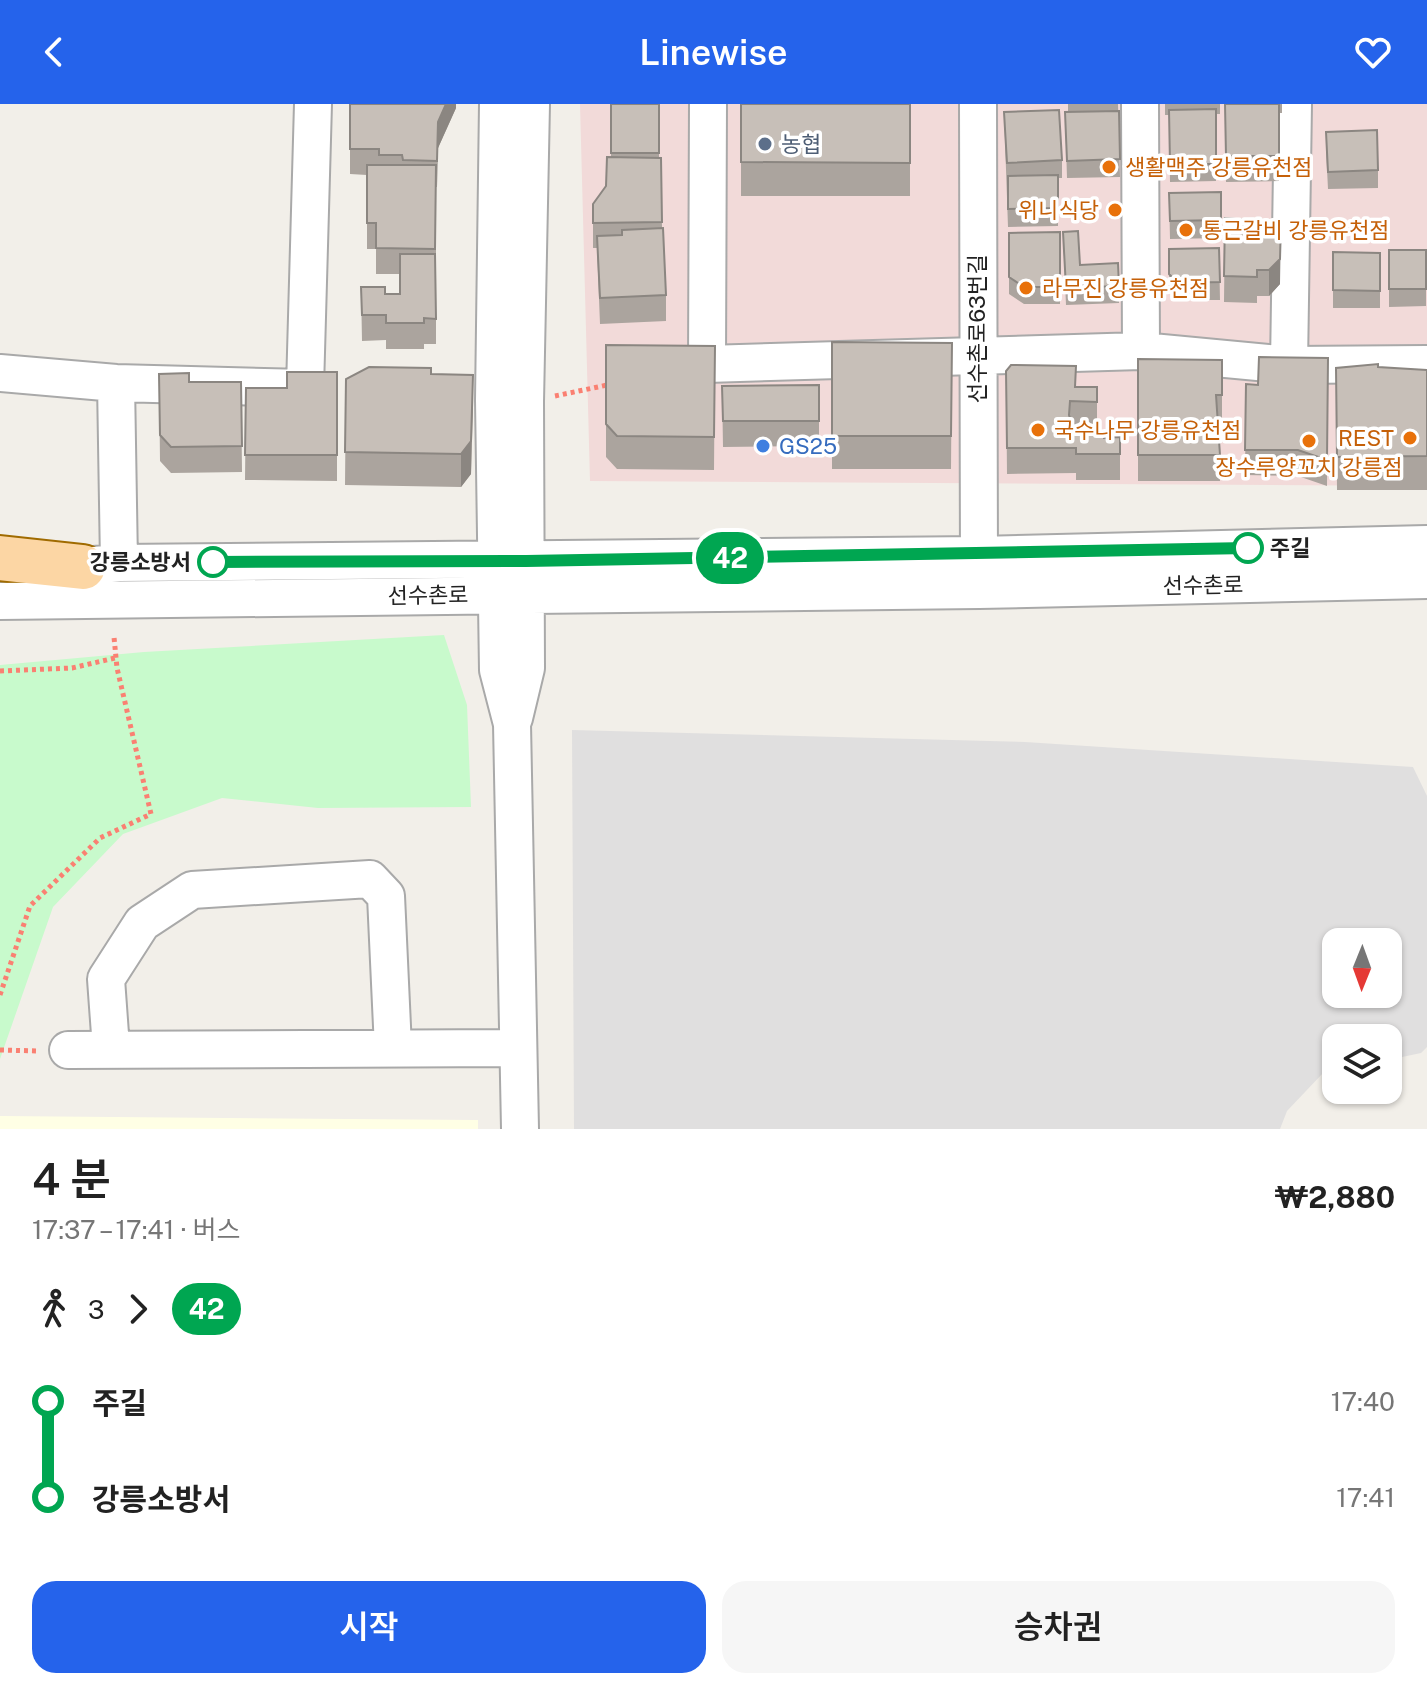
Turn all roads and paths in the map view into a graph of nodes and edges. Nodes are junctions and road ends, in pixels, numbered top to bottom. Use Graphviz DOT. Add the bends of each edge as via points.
graph roads {
  1 [pos="313,104"];
  2 [pos="498,104"];
  3 [pos="531,104"];
  4 [pos="708,104"];
  5 [pos="978,104"];
  6 [pos="1140,104"];
  7 [pos="1293,104"];
  8 [pos="1141,351"];
  9 [pos="976,357"];
  10 [pos="1427,364"];
  11 [pos="1289,365"];
  12 [pos="0,373"];
  13 [pos="116,383"];
  14 [pos="616,383"];
  15 [pos="525,402"];
  16 [pos="1427,544"];
  17 [pos="979,555"];
  18 [pos="0,558"];
  19 [pos="101,565"];
  20 [pos="0,569"];
  21 [pos="512,578"];
  22 [pos="1427,580"];
  23 [pos="979,590"];
  24 [pos="0,601"];
  25 [pos="114,637"];
  26 [pos="115,658"];
  27 [pos="0,671"];
  28 [pos="0,995"];
  29 [pos="111,1048"];
  30 [pos="393,1048"];
  31 [pos="518,1048"];
  32 [pos="0,1050"];
  33 [pos="68,1050"];
  34 [pos="17,1051"];
  35 [pos="520,1129"];
  1 -- 13 [label="street" via="305,388"];
  2 -- 21 [label="street" via="494,400"];
  3 -- 15 [label="street"];
  4 -- 9 [label="street" via="707,364"];
  5 -- 9 [label="street, 선수촌로63번길"];
  6 -- 8 [label="street"];
  7 -- 11 [label="street"];
  8 -- 9 [label="street"];
  8 -- 11 [label="street"];
  9 -- 17 [label="street, 선수촌로63번길"];
  10 -- 11 [label="street"];
  12 -- 13 [label="street"];
  13 -- 19 [label="street"];
  14 -- 15 [label="path"];
  15 -- 21 [label="street"];
  16 -- 17 [label="street, 선수촌로"];
  17 -- 21 [label="street, 선수촌로"];
  17 -- 23 [label="street, 선수촌로63번길"];
  18 -- 19 [label="main road"];
  19 -- 20 [label="street, 선수촌로"];
  19 -- 21 [label="street, 선수촌로"];
  21 -- 23 [label="street, 선수촌로"];
  21 -- 24 [label="street, 선수촌로"];
  21 -- 31 [label="street" via="526,668 512,724"];
  22 -- 23 [label="street, 선수촌로"];
  25 -- 26 [label="path"];
  26 -- 27 [label="path" via="72,668"];
  26 -- 28 [label="path" via="151,814 100,838 30,906"];
  29 -- 30 [label="street"];
  29 -- 30 [label="street" via="106,979 142,923 192,890 370,879 386,896"];
  29 -- 33 [label="street"];
  30 -- 31 [label="street"];
  31 -- 35 [label="street"];
  32 -- 34 [label="path"];
}
